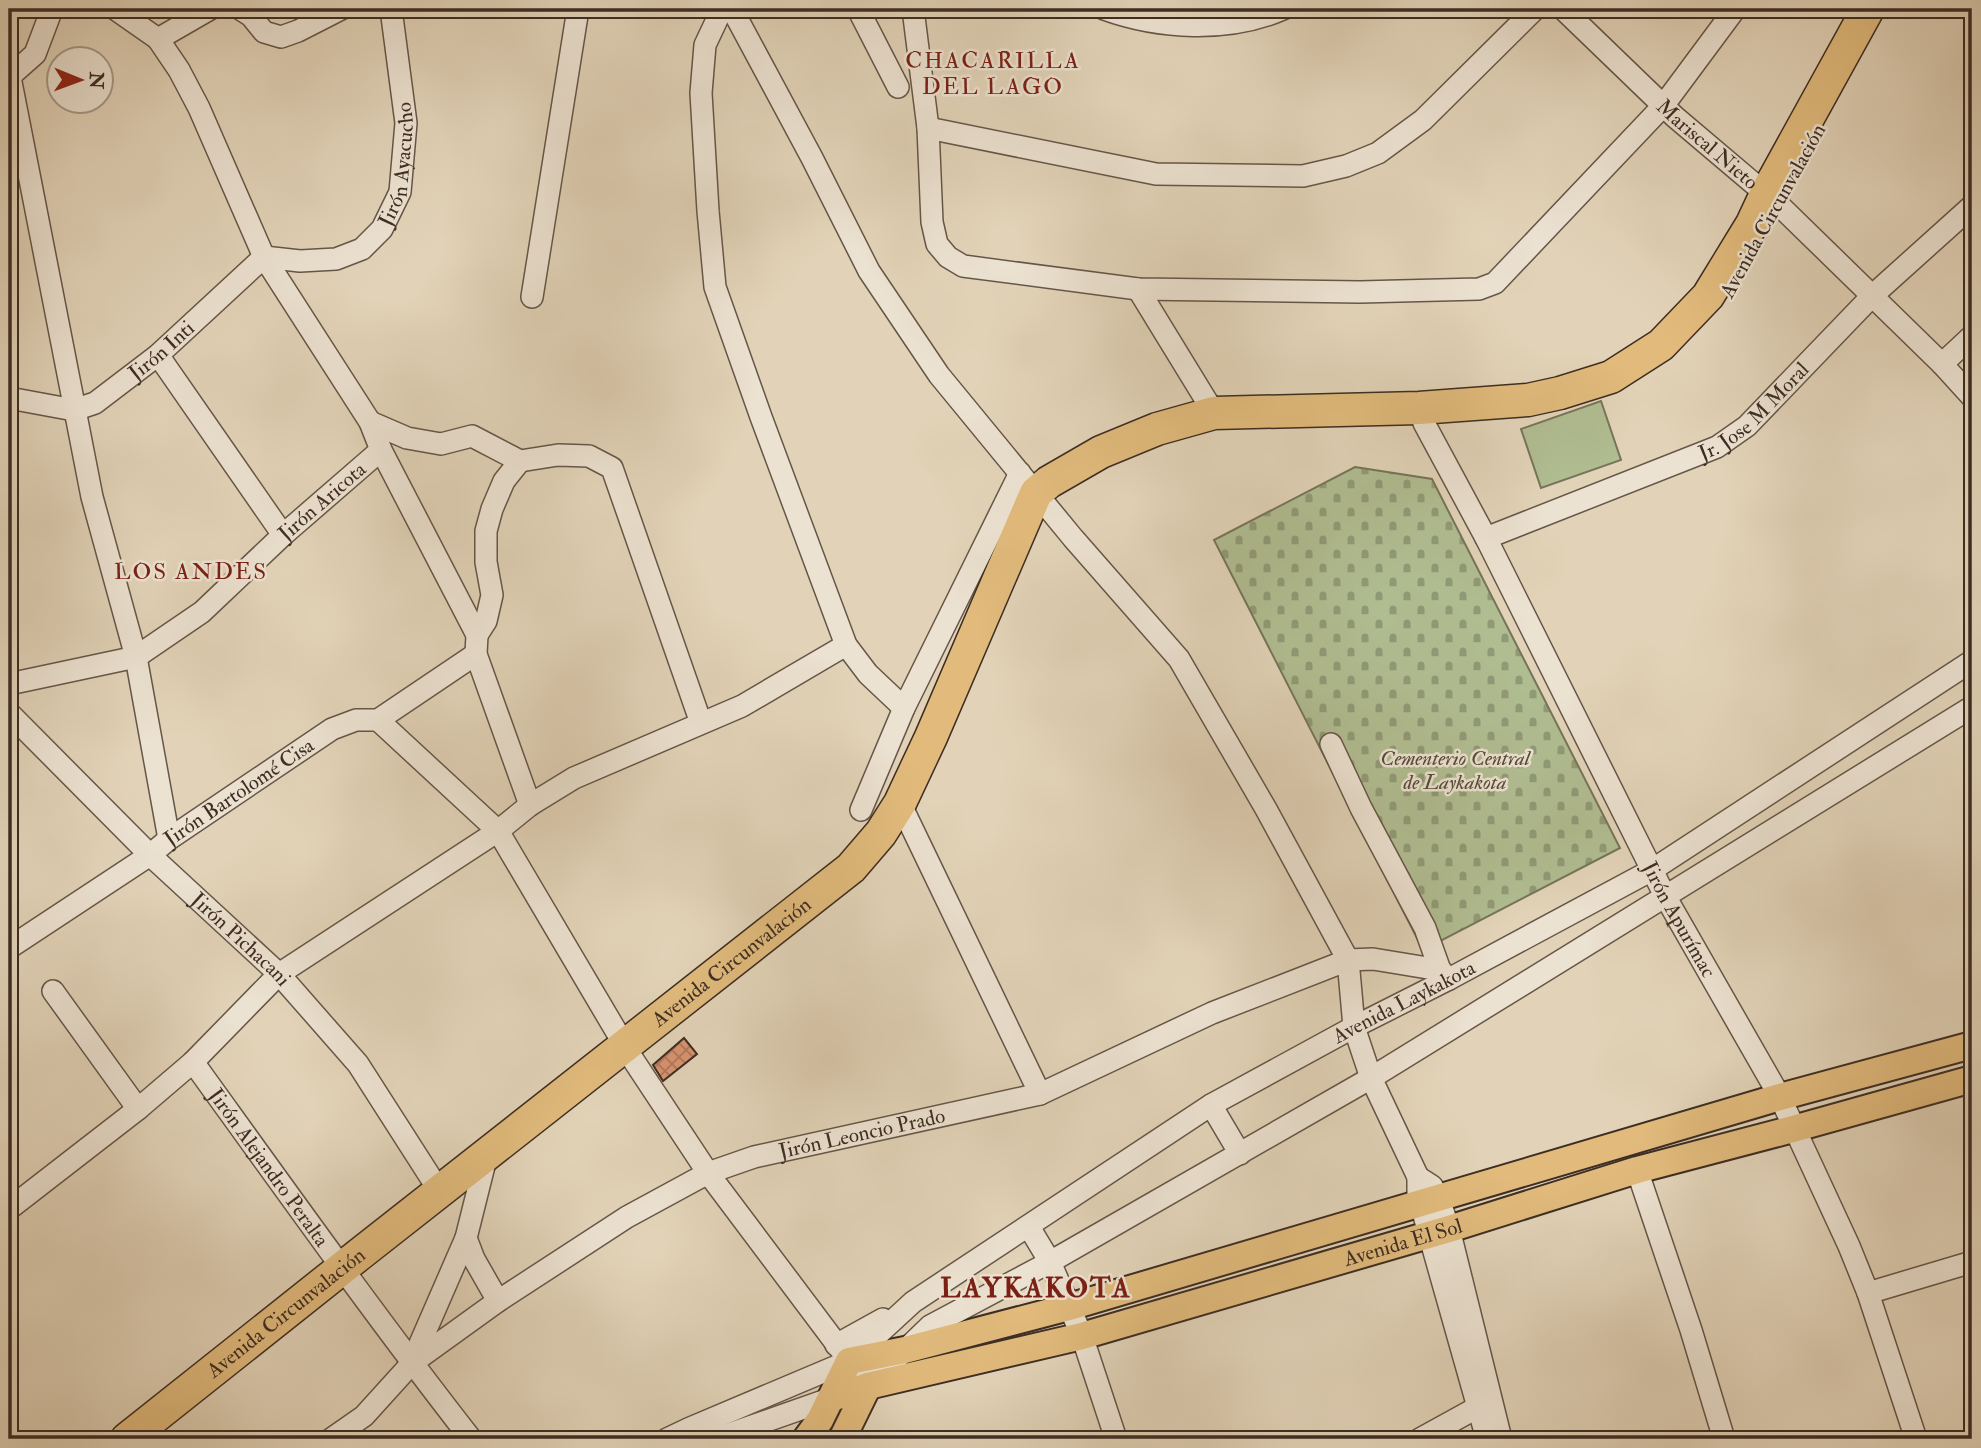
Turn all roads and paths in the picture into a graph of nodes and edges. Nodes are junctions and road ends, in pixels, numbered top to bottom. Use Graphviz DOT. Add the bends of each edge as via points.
graph roads {
  1 [pos="52,9"];
  2 [pos="115,9"];
  3 [pos="210,9"];
  4 [pos="240,9"];
  5 [pos="341,9"];
  6 [pos="391,9"];
  7 [pos="578,9"];
  8 [pos="722,9"];
  9 [pos="732,9"];
  10 [pos="858,9"];
  11 [pos="913,9"];
  12 [pos="1104,9"];
  13 [pos="1171,9"];
  14 [pos="1283,9"];
  15 [pos="1535,9"];
  16 [pos="1563,9"];
  17 [pos="1735,9"];
  18 [pos="1868,9"];
  19 [pos="1884,9"];
  20 [pos="1200,25"];
  21 [pos="159,39"];
  22 [pos="9,77"];
  23 [pos="898,87"];
  24 [pos="1664,106"];
  25 [pos="928,128"];
  26 [pos="1772,200"];
  27 [pos="1972,206"];
  28 [pos="264,257"];
  29 [pos="1138,289"];
  30 [pos="1872,296"];
  31 [pos="532,297"];
  32 [pos="1972,337"];
  33 [pos="158,355"];
  34 [pos="1942,364"];
  35 [pos="1972,397"];
  36 [pos="9,398"];
  37 [pos="74,410"];
  38 [pos="1213,413"];
  39 [pos="1421,415"];
  40 [pos="370,422"];
  41 [pos="382,450"];
  42 [pos="520,461"];
  43 [pos="1028,483"];
  44 [pos="283,534"];
  45 [pos="1486,538"];
  46 [pos="476,644"];
  47 [pos="846,645"];
  48 [pos="136,657"];
  49 [pos="1972,661"];
  50 [pos="9,684"];
  51 [pos="1972,707"];
  52 [pos="904,708"];
  53 [pos="9,713"];
  54 [pos="378,720"];
  55 [pos="701,723"];
  56 [pos="1331,744"];
  57 [pos="900,803"];
  58 [pos="530,805"];
  59 [pos="861,810"];
  60 [pos="498,831"];
  61 [pos="169,839"];
  62 [pos="150,855"];
  63 [pos="1653,870"];
  64 [pos="1665,896"];
  65 [pos="9,948"];
  66 [pos="1348,960"];
  67 [pos="279,974"];
  68 [pos="1445,975"];
  69 [pos="53,991"];
  70 [pos="1354,1027"];
  71 [pos="1972,1045"];
  72 [pos="624,1046"];
  73 [pos="193,1062"];
  74 [pos="1371,1078"];
  75 [pos="1972,1079"];
  76 [pos="1040,1094"];
  77 [pos="1780,1097"];
  78 [pos="1211,1105"];
  79 [pos="138,1109"];
  80 [pos="1793,1129"];
  81 [pos="487,1154"];
  82 [pos="1240,1154"];
  83 [pos="1637,1170"];
  84 [pos="708,1173"];
  85 [pos="439,1192"];
  86 [pos="1430,1201"];
  87 [pos="10,1205"];
  88 [pos="1029,1227"];
  89 [pos="1439,1232"];
  90 [pos="466,1238"];
  91 [pos="1050,1262"];
  92 [pos="1972,1262"];
  93 [pos="341,1268"];
  94 [pos="1868,1293"];
  95 [pos="498,1301"];
  96 [pos="1069,1307"];
  97 [pos="1082,1336"];
  98 [pos="905,1350"];
  99 [pos="843,1353"];
  100 [pos="412,1363"];
  101 [pos="867,1386"];
  102 [pos="1484,1404"];
  103 [pos="364,1416"];
  104 [pos="824,1424"];
  105 [pos="690,1434"];
  106 [pos="127,1439"];
  107 [pos="331,1439"];
  108 [pos="352,1439"];
  109 [pos="471,1439"];
  110 [pos="667,1439"];
  111 [pos="715,1439"];
  112 [pos="842,1439"];
  113 [pos="1116,1439"];
  114 [pos="1420,1439"];
  115 [pos="1487,1439"];
  116 [pos="1501,1439"];
  117 [pos="1724,1439"];
  118 [pos="1916,1439"];
  1 -- 22 [label="street" via="35,54"];
  2 -- 21 [label="street"];
  3 -- 21 [label="street"];
  4 -- 5 [label="street" via="264,32 281,37"];
  6 -- 28 [label="street, Jirón Ayacucho" via="406,123 400,192 382,229 362,249 335,259"];
  7 -- 31 [label="street"];
  8 -- 47 [label="street" via="705,45 701,93 715,287"];
  9 -- 43 [label="street" via="869,271 939,375"];
  10 -- 23 [label="street"];
  11 -- 25 [label="street"];
  12 -- 20 [label="street" via="1155,23"];
  13 -- 20 [label="street"];
  14 -- 20 [label="street" via="1227,24"];
  15 -- 25 [label="street" via="1423,120 1378,153 1303,176 1156,174"];
  16 -- 24 [label="street, Mariscal Nieto"];
  17 -- 24 [label="street"];
  18 -- 26 [label="highway, Avenida Circunvalación"];
  19 -- 26 [label="highway, Avenida Circunvalación"];
  21 -- 28 [label="street" via="199,108"];
  22 -- 37 [label="street"];
  24 -- 26 [label="street, Mariscal Nieto"];
  24 -- 29 [label="street" via="1487,287 1360,292"];
  25 -- 29 [label="street" via="932,222 937,244 948,257 963,266"];
  26 -- 30 [label="street, Mariscal Nieto"];
  26 -- 39 [label="highway, Avenida Circunvalación" via="1763,235 1720,304 1670,359 1610,393 1554,410"];
  27 -- 30 [label="street, Jr. Jose M Moral"];
  28 -- 33 [label="street, Jirón Inti"];
  28 -- 40 [label="street"];
  29 -- 38 [label="street"];
  30 -- 34 [label="street, Mariscal Nieto"];
  30 -- 45 [label="street, Jr. Jose M Moral" via="1747,426 1717,447"];
  32 -- 34 [label="street"];
  33 -- 37 [label="street, Jirón Inti" via="95,403"];
  33 -- 44 [label="street"];
  34 -- 35 [label="street, Mariscal Nieto"];
  36 -- 37 [label="street"];
  37 -- 48 [label="street" via="92,497"];
  38 -- 39 [label="highway, Avenida Circunvalación" via="1279,423"];
  38 -- 43 [label="highway, Avenida Circunvalación" via="1101,452 1049,482"];
  39 -- 45 [label="street, Jirón Apurímac"];
  40 -- 41 [label="street"];
  40 -- 42 [label="street" via="407,438 441,444 472,436"];
  41 -- 44 [label="street, Jirón Aricota"];
  41 -- 46 [label="street"];
  42 -- 46 [label="street" via="504,481 486,531 492,596"];
  42 -- 55 [label="street" via="589,456 612,468"];
  43 -- 52 [label="street"];
  43 -- 57 [label="highway, Avenida Circunvalación" via="931,737"];
  43 -- 66 [label="street" via="1179,659"];
  44 -- 48 [label="street, Jirón Aricota" via="202,612"];
  45 -- 63 [label="street, Jirón Apurímac"];
  46 -- 54 [label="street, Jirón Bartolomé Cisa"];
  46 -- 58 [label="street"];
  47 -- 52 [label="street"];
  47 -- 55 [label="street" via="742,706"];
  48 -- 50 [label="street, Jirón Aricota"];
  48 -- 61 [label="street"];
  49 -- 63 [label="street, Avenida Laykakota"];
  51 -- 64 [label="street, Avenida Laykakota"];
  52 -- 59 [label="street"];
  53 -- 62 [label="street, Jirón Pichacani"];
  54 -- 60 [label="street"];
  54 -- 61 [label="street, Jirón Bartolomé Cisa" via="356,720 332,729"];
  55 -- 58 [label="street" via="574,778"];
  56 -- 68 [label="street"];
  57 -- 72 [label="highway, Avenida Circunvalación" via="851,868"];
  57 -- 76 [label="street"];
  58 -- 60 [label="street"];
  60 -- 67 [label="street"];
  60 -- 72 [label="street"];
  61 -- 62 [label="street, Jirón Bartolomé Cisa"];
  62 -- 65 [label="street, Jirón Bartolomé Cisa"];
  62 -- 67 [label="street, Jirón Pichacani"];
  63 -- 64 [label="street, Jirón Apurímac"];
  63 -- 68 [label="street, Avenida Laykakota"];
  64 -- 74 [label="street, Avenida Laykakota"];
  64 -- 77 [label="street, Jirón Apurímac"];
  66 -- 68 [label="street, Jirón Leoncio Prado" via="1373,959"];
  66 -- 70 [label="street"];
  66 -- 76 [label="street, Jirón Leoncio Prado" via="1212,1013"];
  67 -- 73 [label="street"];
  67 -- 85 [label="street, Jirón Pichacani" via="358,1064"];
  68 -- 70 [label="street, Avenida Laykakota"];
  69 -- 79 [label="street"];
  70 -- 74 [label="street"];
  70 -- 78 [label="street, Avenida Laykakota"];
  71 -- 77 [label="main road, Avenida El Sol"];
  72 -- 81 [label="highway, Avenida Circunvalación"];
  72 -- 84 [label="street"];
  73 -- 79 [label="street"];
  73 -- 93 [label="street, Jirón Alejandro Peralta"];
  74 -- 82 [label="street, Avenida Laykakota"];
  74 -- 86 [label="street" via="1418,1177 1432,1186"];
  75 -- 80 [label="main road, Avenida El Sol"];
  76 -- 84 [label="street, Jirón Leoncio Prado" via="754,1157"];
  77 -- 80 [label="street, Jirón Apurímac"];
  77 -- 86 [label="main road, Avenida El Sol"];
  78 -- 82 [label="street"];
  78 -- 88 [label="street, Avenida Laykakota"];
  79 -- 87 [label="street"];
  80 -- 83 [label="main road, Avenida El Sol"];
  80 -- 94 [label="street, Jirón Apurímac"];
  81 -- 85 [label="highway, Avenida Circunvalación"];
  81 -- 90 [label="street"];
  82 -- 91 [label="street, Avenida Laykakota"];
  83 -- 89 [label="main road, Avenida El Sol"];
  83 -- 117 [label="street"];
  84 -- 95 [label="street, Jirón Leoncio Prado" via="627,1217"];
  84 -- 99 [label="street"];
  85 -- 93 [label="highway, Avenida Circunvalación"];
  86 -- 89 [label="street"];
  86 -- 96 [label="main road, Avenida El Sol"];
  88 -- 91 [label="street"];
  88 -- 99 [label="street, Avenida Laykakota"];
  89 -- 97 [label="main road, Avenida El Sol"];
  89 -- 102 [label="street"];
  90 -- 95 [label="street"];
  90 -- 100 [label="street"];
  91 -- 96 [label="street"];
  91 -- 98 [label="street, Avenida Laykakota" via="930,1326"];
  92 -- 94 [label="street"];
  93 -- 100 [label="street, Jirón Alejandro Peralta"];
  93 -- 106 [label="highway, Avenida Circunvalación"];
  94 -- 118 [label="street, Jirón Apurímac"];
  95 -- 100 [label="street, Jirón Leoncio Prado"];
  96 -- 97 [label="street"];
  96 -- 98 [label="main road, Avenida El Sol"];
  97 -- 101 [label="main road, Avenida El Sol"];
  97 -- 113 [label="street"];
  98 -- 99 [label="main road, Avenida El Sol"];
  98 -- 101 [label="street, Avenida Laykakota"];
  99 -- 101 [label="street"];
  99 -- 104 [label="main road"];
  99 -- 105 [label="street, Avenida Laykakota"];
  100 -- 103 [label="street, Jirón Leoncio Prado"];
  100 -- 109 [label="street, Jirón Alejandro Peralta"];
  101 -- 104 [label="main road, Avenida El Sol"];
  101 -- 112 [label="main road"];
  102 -- 114 [label="street"];
  102 -- 115 [label="street"];
  102 -- 116 [label="street"];
  103 -- 107 [label="street, Jirón Leoncio Prado"];
  103 -- 108 [label="street"];
  104 -- 111 [label="street"];
  105 -- 110 [label="street, Avenida Laykakota"];
}
